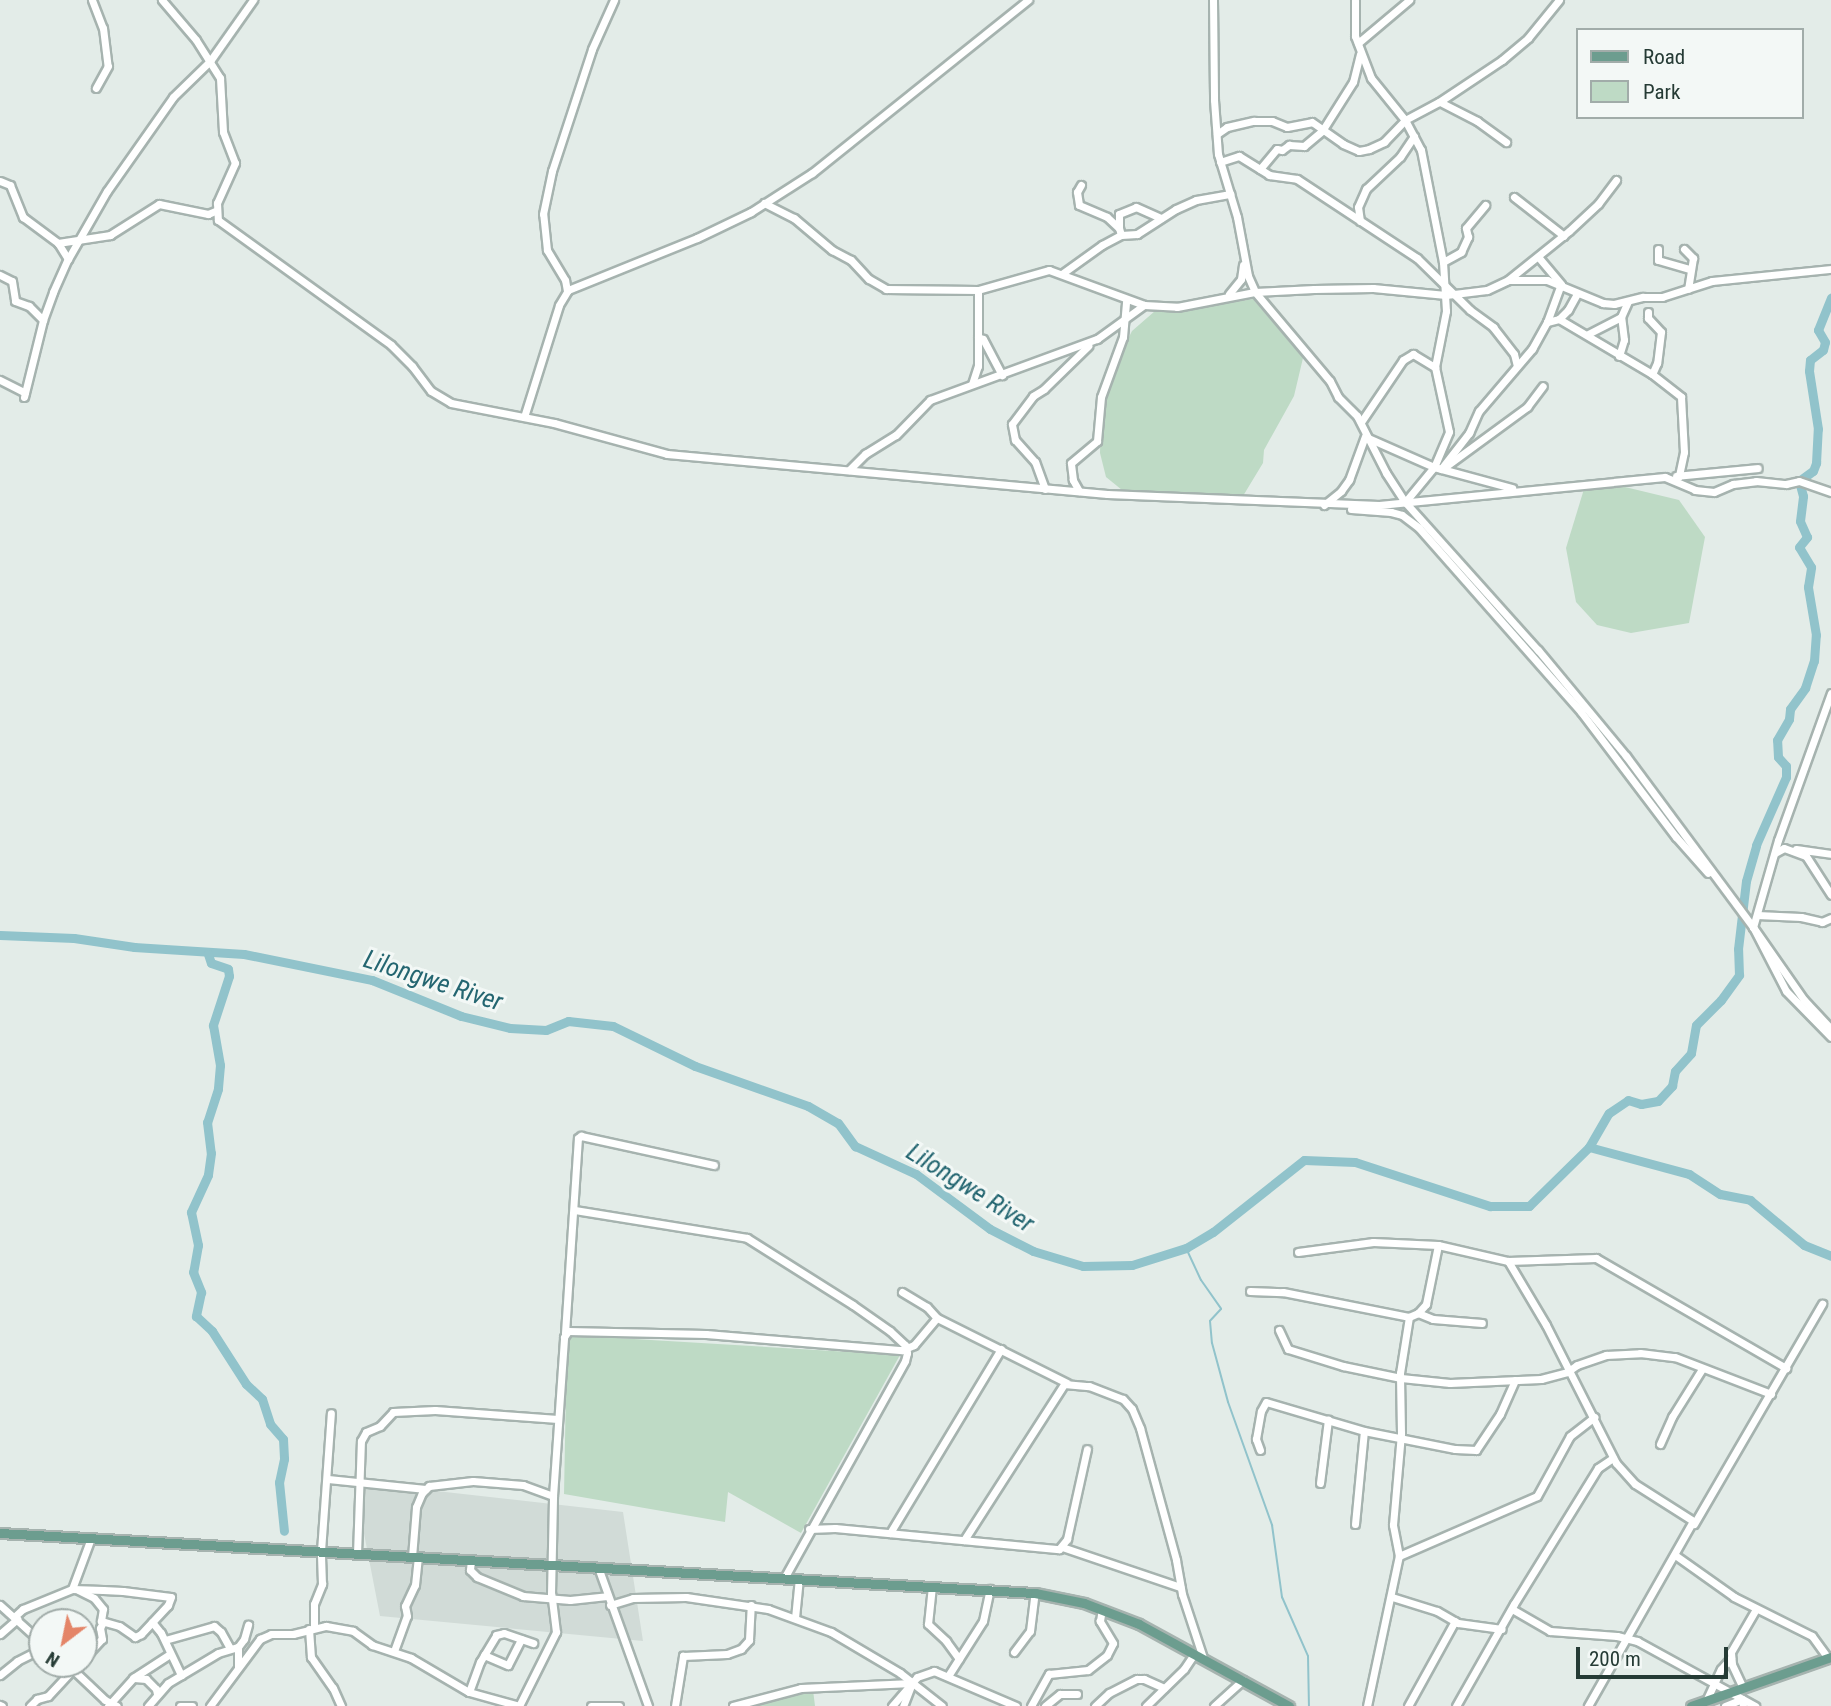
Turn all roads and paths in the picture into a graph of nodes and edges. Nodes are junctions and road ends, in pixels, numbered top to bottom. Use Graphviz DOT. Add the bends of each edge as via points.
graph roads {
  1 [pos="92,0"];
  2 [pos="162,0"];
  3 [pos="253,0"];
  4 [pos="614,0"];
  5 [pos="1027,0"];
  6 [pos="1213,0"];
  7 [pos="1355,0"];
  8 [pos="1409,0"];
  9 [pos="1559,0"];
  10 [pos="1358,43"];
  11 [pos="1360,53"];
  12 [pos="210,61"];
  13 [pos="96,88"];
  14 [pos="1439,102"];
  15 [pos="1405,120"];
  16 [pos="1322,131"];
  17 [pos="1217,134"];
  18 [pos="1413,136"];
  19 [pos="1506,142"];
  20 [pos="1220,162"];
  21 [pos="1261,169"];
  22 [pos="1616,180"];
  23 [pos="0,181"];
  24 [pos="1081,185"];
  25 [pos="1230,194"];
  26 [pos="1514,197"];
  27 [pos="764,203"];
  28 [pos="1485,205"];
  29 [pos="215,211"];
  30 [pos="1161,218"];
  31 [pos="1360,222"];
  32 [pos="1120,231"];
  33 [pos="1564,236"];
  34 [pos="78,242"];
  35 [pos="58,243"];
  36 [pos="1658,249"];
  37 [pos="1684,249"];
  38 [pos="1538,257"];
  39 [pos="68,258"];
  40 [pos="1244,259"];
  41 [pos="1443,262"];
  42 [pos="1690,269"];
  43 [pos="1831,269"];
  44 [pos="1063,273"];
  45 [pos="0,275"];
  46 [pos="1508,280"];
  47 [pos="1561,284"];
  48 [pos="1688,289"];
  49 [pos="978,290"];
  50 [pos="567,291"];
  51 [pos="1255,292"];
  52 [pos="1448,292"];
  53 [pos="1577,294"];
  54 [pos="1226,297"];
  55 [pos="1126,300"];
  56 [pos="1628,301"];
  57 [pos="1144,305"];
  58 [pos="1648,312"];
  59 [pos="1621,317"];
  60 [pos="1559,319"];
  61 [pos="43,320"];
  62 [pos="1124,320"];
  63 [pos="1547,322"];
  64 [pos="1588,334"];
  65 [pos="978,337"];
  66 [pos="1097,339"];
  67 [pos="1619,356"];
  68 [pos="1517,366"];
  69 [pos="1434,367"];
  70 [pos="1652,374"];
  71 [pos="1002,375"];
  72 [pos="0,380"];
  73 [pos="972,384"];
  74 [pos="1543,386"];
  75 [pos="524,417"];
  76 [pos="1361,422"];
  77 [pos="1365,436"];
  78 [pos="1438,468"];
  79 [pos="1758,468"];
  80 [pos="849,470"];
  81 [pos="1679,476"];
  82 [pos="1665,478"];
  83 [pos="1045,489"];
  84 [pos="1522,490"];
  85 [pos="1079,491"];
  86 [pos="1831,492"];
  87 [pos="1405,502"];
  88 [pos="1328,505"];
  89 [pos="1831,693"];
  90 [pos="1828,710"];
  91 [pos="1792,849"];
  92 [pos="1775,853"];
  93 [pos="1831,854"];
  94 [pos="1831,895"];
  95 [pos="1733,903"];
  96 [pos="1757,915"];
  97 [pos="1831,918"];
  98 [pos="1753,927"];
  99 [pos="1831,1029"];
  100 [pos="1831,1037"];
  101 [pos="714,1165"];
  102 [pos="575,1210"];
  103 [pos="1438,1245"];
  104 [pos="1298,1252"];
  105 [pos="1508,1261"];
  106 [pos="1250,1291"];
  107 [pos="902,1292"];
  108 [pos="1822,1304"];
  109 [pos="1418,1313"];
  110 [pos="1409,1317"];
  111 [pos="937,1318"];
  112 [pos="1482,1323"];
  113 [pos="1279,1330"];
  114 [pos="565,1334"];
  115 [pos="907,1349"];
  116 [pos="1001,1349"];
  117 [pos="1786,1368"];
  118 [pos="1702,1369"];
  119 [pos="1567,1372"];
  120 [pos="1401,1378"];
  121 [pos="1516,1380"];
  122 [pos="1067,1382"];
  123 [pos="1771,1394"];
  124 [pos="331,1413"];
  125 [pos="1594,1417"];
  126 [pos="558,1419"];
  127 [pos="1328,1420"];
  128 [pos="1364,1431"];
  129 [pos="1401,1439"];
  130 [pos="1660,1444"];
  131 [pos="1087,1449"];
  132 [pos="1260,1450"];
  133 [pos="1613,1458"];
  134 [pos="328,1479"];
  135 [pos="361,1482"];
  136 [pos="1320,1483"];
  137 [pos="425,1489"];
  138 [pos="552,1496"];
  139 [pos="1355,1524"];
  140 [pos="1693,1525"];
  141 [pos="809,1530"];
  142 [pos="0,1533"];
  143 [pos="890,1533"];
  144 [pos="91,1538"];
  145 [pos="964,1540"];
  146 [pos="1062,1548"];
  147 [pos="321,1551"];
  148 [pos="357,1554"];
  149 [pos="1675,1555"];
  150 [pos="1399,1556"];
  151 [pos="415,1557"];
  152 [pos="471,1560"];
  153 [pos="554,1564"];
  154 [pos="598,1567"];
  155 [pos="785,1577"];
  156 [pos="799,1578"];
  157 [pos="932,1586"];
  158 [pos="1180,1587"];
  159 [pos="990,1589"];
  160 [pos="75,1590"];
  161 [pos="1035,1593"];
  162 [pos="1392,1597"];
  163 [pos="551,1598"];
  164 [pos="609,1600"];
  165 [pos="0,1605"];
  166 [pos="751,1605"];
  167 [pos="1102,1609"];
  168 [pos="1512,1609"];
  169 [pos="1756,1609"];
  170 [pos="15,1618"];
  171 [pos="795,1618"];
  172 [pos="1455,1621"];
  173 [pos="103,1622"];
  174 [pos="152,1622"];
  175 [pos="248,1625"];
  176 [pos="312,1629"];
  177 [pos="1502,1629"];
  178 [pos="28,1631"];
  179 [pos="0,1634"];
  180 [pos="1629,1638"];
  181 [pos="521,1639"];
  182 [pos="165,1640"];
  183 [pos="98,1643"];
  184 [pos="533,1643"];
  185 [pos="234,1647"];
  186 [pos="394,1651"];
  187 [pos="1014,1652"];
  188 [pos="28,1654"];
  189 [pos="170,1654"];
  190 [pos="484,1655"];
  191 [pos="1199,1656"];
  192 [pos="1830,1657"];
  193 [pos="1731,1658"];
  194 [pos="959,1659"];
  195 [pos="238,1667"];
  196 [pos="0,1675"];
  197 [pos="181,1675"];
  198 [pos="948,1676"];
  199 [pos="64,1678"];
  200 [pos="82,1678"];
  201 [pos="133,1678"];
  202 [pos="1243,1680"];
  203 [pos="912,1683"];
  204 [pos="1714,1684"];
  205 [pos="1164,1688"];
  206 [pos="1743,1688"];
  207 [pos="468,1692"];
  208 [pos="1730,1693"];
  209 [pos="157,1694"];
  210 [pos="1077,1694"];
  211 [pos="1706,1701"];
  212 [pos="1276,1703"];
  213 [pos="1742,1703"];
  214 [pos="112,1705"];
  215 [pos="30,1706"];
  216 [pos="148,1706"];
  217 [pos="180,1706"];
  218 [pos="192,1706"];
  219 [pos="210,1706"];
  220 [pos="341,1706"];
  221 [pos="519,1706"];
  222 [pos="591,1706"];
  223 [pos="619,1706"];
  224 [pos="648,1706"];
  225 [pos="676,1706"];
  226 [pos="733,1706"];
  227 [pos="892,1706"];
  228 [pos="903,1706"];
  229 [pos="942,1706"];
  230 [pos="1016,1706"];
  231 [pos="1031,1706"];
  232 [pos="1045,1706"];
  233 [pos="1095,1706"];
  234 [pos="1146,1706"];
  235 [pos="1214,1706"];
  236 [pos="1289,1706"];
  237 [pos="1367,1706"];
  238 [pos="1408,1706"];
  239 [pos="1456,1706"];
  240 [pos="1588,1706"];
  241 [pos="1691,1706"];
  242 [pos="1725,1706"];
  243 [pos="1755,1706"];
  1 -- 13 [label="street" via="103,28 108,66"];
  2 -- 12 [label="street"];
  3 -- 12 [label="street"];
  4 -- 50 [label="street" via="552,171 543,214 547,250"];
  5 -- 27 [label="street" via="812,173"];
  6 -- 17 [label="street"];
  7 -- 10 [label="street" via="1353,29"];
  8 -- 10 [label="street"];
  9 -- 14 [label="street" via="1515,50"];
  10 -- 11 [label="street"];
  11 -- 15 [label="street" via="1371,78"];
  11 -- 16 [label="street" via="1353,82"];
  12 -- 29 [label="street" via="219,78 223,132 235,163"];
  12 -- 34 [label="street" via="169,103 107,191"];
  14 -- 15 [label="street"];
  14 -- 19 [label="street"];
  15 -- 16 [label="street" via="1384,142 1359,151"];
  15 -- 18 [label="street"];
  16 -- 17 [label="street" via="1312,122 1287,127 1254,121"];
  16 -- 21 [label="street" via="1304,146 1277,149"];
  17 -- 20 [label="street"];
  18 -- 31 [label="street" via="1400,157 1366,188 1358,207"];
  18 -- 41 [label="street" via="1422,150"];
  20 -- 21 [label="street" via="1235,155"];
  20 -- 25 [label="street"];
  21 -- 31 [label="street" via="1269,175 1297,179"];
  22 -- 33 [label="street"];
  23 -- 35 [label="street" via="10,185 23,217"];
  24 -- 32 [label="street" via="1079,205 1107,217"];
  25 -- 30 [label="street" via="1196,200"];
  25 -- 40 [label="street"];
  26 -- 33 [label="street"];
  27 -- 49 [label="street" via="794,218 886,289"];
  27 -- 50 [label="street" via="717,230"];
  28 -- 41 [label="street" via="1466,228 1468,237 1461,252"];
  29 -- 34 [label="street" via="208,214 159,204 115,233"];
  29 -- 75 [label="street" via="222,225 391,345 436,396"];
  30 -- 32 [label="street" via="1138,234"];
  30 -- 32 [label="street" via="1136,207 1119,215"];
  31 -- 52 [label="street" via="1417,258"];
  32 -- 44 [label="street"];
  33 -- 38 [label="street"];
  34 -- 35 [label="street"];
  34 -- 39 [label="street"];
  35 -- 39 [label="street"];
  36 -- 42 [label="street" via="1658,260"];
  37 -- 42 [label="street" via="1693,258"];
  38 -- 46 [label="street"];
  38 -- 47 [label="street"];
  39 -- 61 [label="street"];
  40 -- 51 [label="street"];
  40 -- 54 [label="street" via="1241,279"];
  41 -- 52 [label="street"];
  42 -- 48 [label="street"];
  43 -- 48 [label="street" via="1712,281"];
  44 -- 49 [label="street" via="1041,270"];
  44 -- 55 [label="street"];
  45 -- 61 [label="street" via="12,281 15,301 29,306"];
  46 -- 47 [label="street"];
  46 -- 52 [label="street" via="1478,292"];
  47 -- 53 [label="street"];
  47 -- 63 [label="street"];
  48 -- 56 [label="street"];
  49 -- 65 [label="street"];
  50 -- 75 [label="street"];
  51 -- 52 [label="street" via="1373,288"];
  51 -- 54 [label="street"];
  51 -- 76 [label="street"];
  52 -- 68 [label="street" via="1493,327 1514,354"];
  52 -- 69 [label="street"];
  53 -- 56 [label="street" via="1603,303"];
  53 -- 60 [label="street"];
  54 -- 57 [label="street" via="1177,307"];
  55 -- 57 [label="street"];
  55 -- 62 [label="street"];
  56 -- 59 [label="street"];
  57 -- 62 [label="street"];
  58 -- 70 [label="street" via="1661,332"];
  59 -- 64 [label="street"];
  59 -- 67 [label="street" via="1624,340"];
  60 -- 63 [label="street"];
  60 -- 64 [label="street"];
  61 -- 72 [label="street" via="25,395"];
  62 -- 66 [label="street"];
  62 -- 85 [label="street" via="1123,337 1101,397 1097,441 1071,463"];
  63 -- 68 [label="street"];
  64 -- 67 [label="street"];
  65 -- 71 [label="street"];
  65 -- 73 [label="street" via="978,366"];
  66 -- 71 [label="street"];
  66 -- 83 [label="street" via="1033,396 1012,424 1015,440 1035,462"];
  67 -- 70 [label="street"];
  68 -- 78 [label="street"];
  69 -- 76 [label="street" via="1413,354 1403,360"];
  69 -- 78 [label="street" via="1449,432"];
  70 -- 81 [label="street" via="1682,400 1684,452"];
  71 -- 73 [label="street"];
  73 -- 80 [label="street" via="924,404 896,435"];
  74 -- 78 [label="street" via="1521,412"];
  75 -- 80 [label="street" via="651,451"];
  76 -- 77 [label="street"];
  77 -- 78 [label="street"];
  77 -- 87 [label="street"];
  77 -- 88 [label="street" via="1349,480"];
  78 -- 84 [label="street"];
  78 -- 87 [label="street"];
  79 -- 81 [label="street"];
  80 -- 83 [label="street"];
  81 -- 82 [label="street"];
  82 -- 84 [label="street"];
  82 -- 86 [label="street" via="1714,492 1742,483 1799,481"];
  83 -- 85 [label="street"];
  84 -- 87 [label="street"];
  85 -- 88 [label="street"];
  87 -- 88 [label="street"];
  87 -- 95 [label="street" via="1529,639 1626,756"];
  88 -- 95 [label="street" via="1391,512 1419,528 1581,712 1676,837"];
  89 -- 90 [label="street"];
  90 -- 92 [label="street"];
  91 -- 92 [label="street"];
  91 -- 93 [label="street"];
  91 -- 94 [label="street" via="1811,863"];
  92 -- 96 [label="street"];
  95 -- 98 [label="street"];
  96 -- 97 [label="street" via="1822,922"];
  96 -- 98 [label="street"];
  98 -- 99 [label="street"];
  98 -- 100 [label="street" via="1786,991"];
  101 -- 102 [label="street" via="581,1136 576,1142"];
  102 -- 114 [label="street"];
  102 -- 115 [label="street" via="747,1238 890,1331"];
  103 -- 104 [label="street" via="1365,1242"];
  103 -- 105 [label="street"];
  103 -- 109 [label="street" via="1430,1291"];
  105 -- 117 [label="street" via="1575,1257 1603,1261"];
  105 -- 119 [label="street" via="1546,1325"];
  106 -- 110 [label="street" via="1283,1292"];
  107 -- 111 [label="street"];
  108 -- 117 [label="street"];
  109 -- 110 [label="street"];
  109 -- 112 [label="street" via="1433,1319"];
  110 -- 120 [label="street"];
  111 -- 115 [label="street"];
  111 -- 116 [label="street"];
  113 -- 120 [label="street" via="1288,1349"];
  114 -- 115 [label="street" via="570,1329 706,1334"];
  114 -- 126 [label="street"];
  115 -- 141 [label="street" via="884,1401"];
  116 -- 122 [label="street"];
  116 -- 143 [label="street"];
  117 -- 123 [label="street"];
  118 -- 119 [label="street" via="1666,1354 1615,1353"];
  118 -- 123 [label="street"];
  118 -- 130 [label="street"];
  119 -- 121 [label="street"];
  119 -- 125 [label="street"];
  120 -- 121 [label="street" via="1450,1383"];
  120 -- 129 [label="street"];
  121 -- 129 [label="street" via="1476,1450"];
  122 -- 145 [label="street"];
  122 -- 158 [label="street" via="1115,1395 1132,1409 1172,1543"];
  123 -- 140 [label="street"];
  124 -- 134 [label="street"];
  125 -- 133 [label="street"];
  125 -- 150 [label="street" via="1570,1436 1537,1496"];
  126 -- 135 [label="street" via="435,1410 393,1412 363,1436"];
  126 -- 138 [label="street"];
  127 -- 128 [label="street"];
  127 -- 132 [label="street" via="1264,1402 1256,1439"];
  127 -- 136 [label="street"];
  128 -- 129 [label="street"];
  128 -- 139 [label="street"];
  129 -- 150 [label="street" via="1392,1535"];
  131 -- 146 [label="street"];
  133 -- 140 [label="street" via="1635,1484 1692,1518"];
  133 -- 168 [label="street" via="1598,1468"];
  134 -- 135 [label="street"];
  134 -- 147 [label="street"];
  135 -- 137 [label="street"];
  135 -- 148 [label="street"];
  137 -- 138 [label="street" via="444,1482 473,1481 523,1485"];
  137 -- 151 [label="street" via="416,1507"];
  138 -- 153 [label="street"];
  140 -- 149 [label="street"];
  141 -- 143 [label="street"];
  141 -- 155 [label="street"];
  142 -- 144 [label="main road"];
  143 -- 145 [label="street"];
  144 -- 147 [label="main road"];
  144 -- 160 [label="street"];
  145 -- 146 [label="street"];
  146 -- 158 [label="street"];
  147 -- 148 [label="main road"];
  147 -- 176 [label="street" via="322,1584"];
  148 -- 151 [label="main road"];
  149 -- 169 [label="street"];
  149 -- 180 [label="street"];
  150 -- 162 [label="street"];
  151 -- 152 [label="main road"];
  151 -- 186 [label="street" via="415,1585"];
  152 -- 153 [label="main road"];
  152 -- 163 [label="street" via="472,1573 489,1584 523,1596"];
  153 -- 154 [label="main road"];
  153 -- 163 [label="street"];
  154 -- 155 [label="main road"];
  154 -- 164 [label="street"];
  155 -- 156 [label="main road"];
  156 -- 157 [label="main road"];
  156 -- 171 [label="street"];
  157 -- 159 [label="main road"];
  157 -- 194 [label="street" via="928,1624"];
  158 -- 191 [label="street"];
  159 -- 161 [label="main road"];
  159 -- 194 [label="street" via="983,1621"];
  160 -- 170 [label="street" via="23,1609"];
  160 -- 173 [label="street" via="94,1598 103,1609"];
  160 -- 174 [label="street" via="171,1597"];
  161 -- 167 [label="main road"];
  161 -- 187 [label="street" via="1031,1631"];
  162 -- 172 [label="street"];
  162 -- 237 [label="street"];
  163 -- 164 [label="street"];
  163 -- 221 [label="street" via="555,1637"];
  164 -- 166 [label="street" via="686,1597"];
  164 -- 224 [label="street"];
  165 -- 170 [label="street"];
  166 -- 171 [label="street"];
  166 -- 225 [label="street" via="749,1640 741,1649 684,1656"];
  167 -- 191 [label="main road"];
  167 -- 231 [label="street" via="1100,1620 1114,1643 1107,1655 1088,1670 1049,1674"];
  168 -- 177 [label="street"];
  168 -- 180 [label="street" via="1550,1631"];
  169 -- 192 [label="street" via="1812,1636"];
  169 -- 193 [label="street"];
  170 -- 178 [label="street"];
  170 -- 179 [label="street"];
  171 -- 203 [label="street" via="831,1632"];
  172 -- 177 [label="street"];
  172 -- 238 [label="street"];
  173 -- 174 [label="street" via="138,1637"];
  173 -- 183 [label="street"];
  174 -- 182 [label="street"];
  175 -- 185 [label="street" via="244,1639"];
  176 -- 186 [label="street" via="347,1629 372,1645"];
  176 -- 195 [label="street" via="260,1639"];
  176 -- 220 [label="street" via="311,1657"];
  177 -- 239 [label="street"];
  180 -- 204 [label="street"];
  180 -- 240 [label="street"];
  181 -- 184 [label="street"];
  181 -- 190 [label="street" via="499,1633"];
  181 -- 190 [label="street" via="508,1664"];
  182 -- 185 [label="street" via="214,1626"];
  182 -- 189 [label="street"];
  185 -- 195 [label="street"];
  185 -- 197 [label="street"];
  186 -- 207 [label="street"];
  188 -- 196 [label="street"];
  189 -- 197 [label="street"];
  189 -- 201 [label="street"];
  190 -- 207 [label="street"];
  191 -- 202 [label="main road"];
  191 -- 205 [label="street"];
  192 -- 206 [label="main road"];
  193 -- 204 [label="street"];
  193 -- 206 [label="street"];
  194 -- 198 [label="street"];
  195 -- 219 [label="street"];
  197 -- 209 [label="street"];
  198 -- 203 [label="street" via="929,1671"];
  198 -- 230 [label="street"];
  199 -- 215 [label="street" via="48,1696"];
  200 -- 214 [label="street"];
  201 -- 209 [label="street" via="146,1679"];
  201 -- 214 [label="street"];
  202 -- 212 [label="main road"];
  202 -- 235 [label="street"];
  203 -- 226 [label="street" via="801,1688"];
  203 -- 227 [label="street"];
  203 -- 228 [label="street"];
  203 -- 229 [label="street"];
  204 -- 208 [label="street"];
  204 -- 211 [label="street"];
  205 -- 233 [label="street" via="1137,1679"];
  205 -- 234 [label="street"];
  206 -- 208 [label="main road"];
  207 -- 221 [label="street"];
  208 -- 211 [label="main road"];
  208 -- 213 [label="street"];
  209 -- 216 [label="street"];
  210 -- 232 [label="street" via="1060,1694"];
  211 -- 241 [label="main road"];
  212 -- 236 [label="main road"];
  213 -- 242 [label="street"];
  213 -- 243 [label="street"];
  217 -- 218 [label="street"];
  222 -- 223 [label="street"];
}
